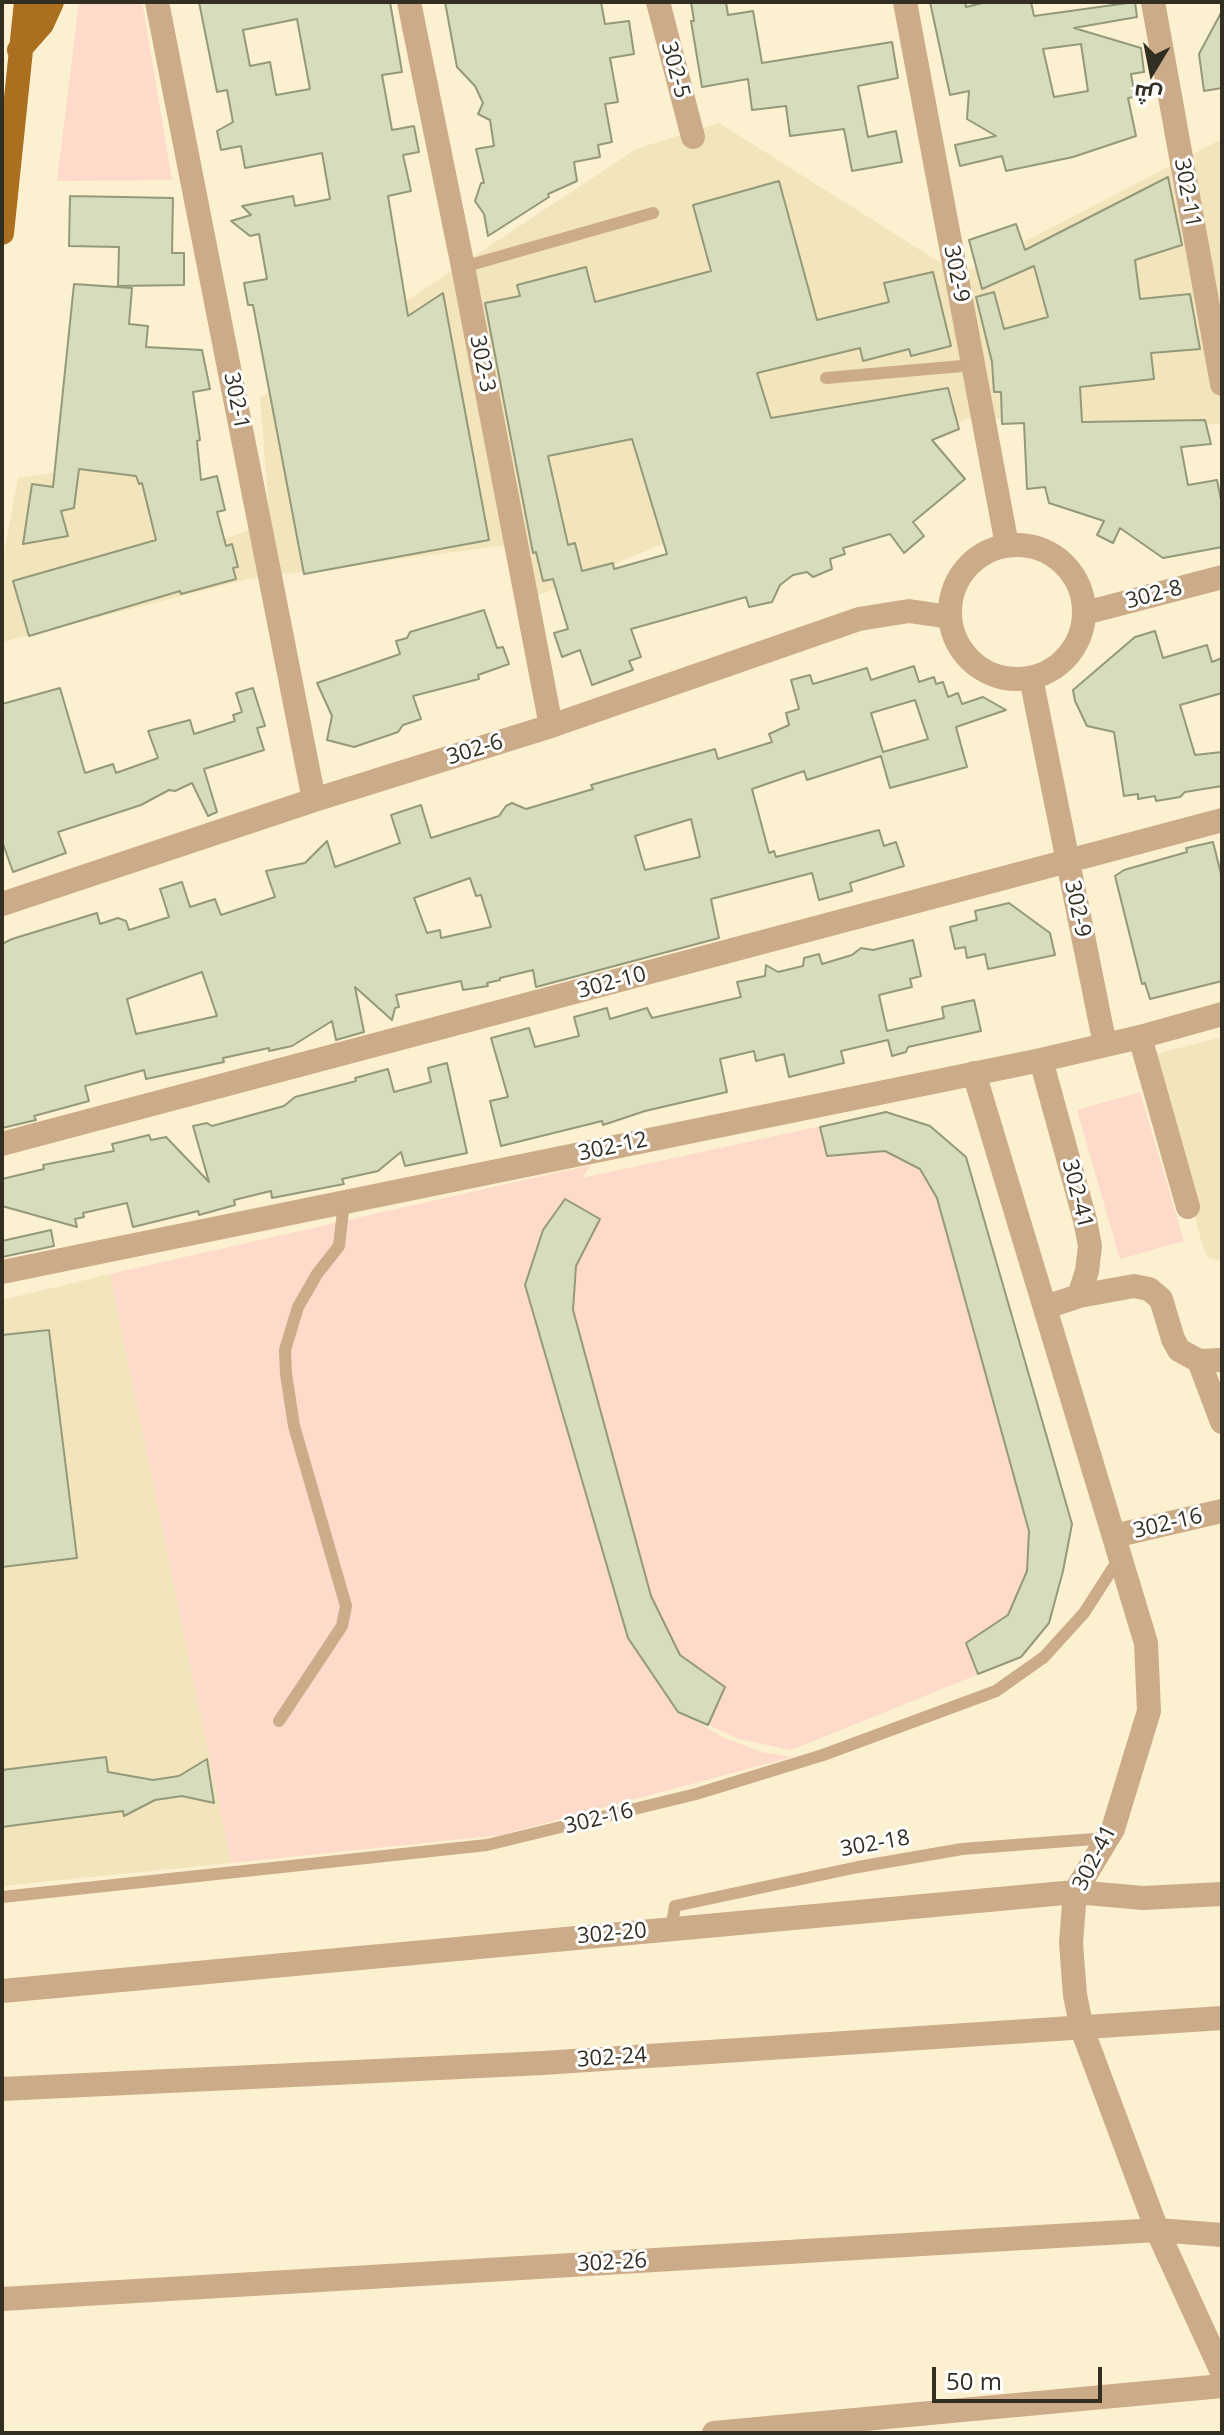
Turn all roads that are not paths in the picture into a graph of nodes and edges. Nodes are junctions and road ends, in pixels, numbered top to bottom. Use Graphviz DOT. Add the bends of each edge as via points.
graph roads {
  1 [pos="26,2"];
  2 [pos="52,2"];
  3 [pos="157,2"];
  4 [pos="409,2"];
  5 [pos="658,2"];
  6 [pos="905,2"];
  7 [pos="1153,2"];
  8 [pos="19,50"];
  9 [pos="693,137"];
  10 [pos="653,213"];
  11 [pos="2,233"];
  12 [pos="463,267"];
  13 [pos="973,365"];
  14 [pos="826,378"];
  15 [pos="1222,384"];
  16 [pos="1007,545"];
  17 [pos="1222,577"];
  18 [pos="1085,613"];
  19 [pos="950,617"];
  20 [pos="1031,678"];
  21 [pos="551,726"];
  22 [pos="314,800"];
  23 [pos="1222,820"];
  24 [pos="1068,863"];
  25 [pos="2,904"];
  26 [pos="1222,1014"];
  27 [pos="1140,1037"];
  28 [pos="1105,1045"];
  29 [pos="1041,1060"];
  30 [pos="974,1073"];
  31 [pos="2,1144"];
  32 [pos="344,1202"];
  33 [pos="1188,1207"];
  34 [pos="2,1272"];
  35 [pos="1079,1296"];
  36 [pos="1046,1307"];
  37 [pos="1211,1361"];
  38 [pos="1222,1422"];
  39 [pos="1222,1511"];
  40 [pos="1117,1547"];
  41 [pos="279,1721"];
  42 [pos="1107,1838"];
  43 [pos="1075,1892"];
  44 [pos="1222,1894"];
  45 [pos="2,1897"];
  46 [pos="671,1929"];
  47 [pos="2,1991"];
  48 [pos="1222,2018"];
  49 [pos="1082,2029"];
  50 [pos="2,2089"];
  51 [pos="1157,2230"];
  52 [pos="1222,2235"];
  53 [pos="2,2299"];
  54 [pos="1222,2372"];
  55 [pos="1222,2386"];
  56 [pos="714,2433"];
  1 -- 8 [label="main road"];
  2 -- 8 [label="main road" via="42,24"];
  3 -- 22 [label="street, 302-1"];
  4 -- 12 [label="street, 302-3"];
  5 -- 9 [label="street, 302-5"];
  6 -- 13 [label="street, 302-9"];
  7 -- 15 [label="street, 302-11"];
  8 -- 11 [label="main road"];
  10 -- 12 [label="lane"];
  12 -- 21 [label="street, 302-3"];
  13 -- 14 [label="lane"];
  13 -- 16 [label="street, 302-9"];
  16 -- 18 [label="street" via="1030,545 1053,554 1081,590"];
  16 -- 19 [label="street" via="988,551 965,570 951,596"];
  17 -- 18 [label="street, 302-8"];
  18 -- 20 [label="street" via="1081,636 1069,655 1052,670"];
  19 -- 20 [label="street" via="955,639 986,672 1008,679"];
  19 -- 21 [label="street, 302-6" via="909,611 859,619"];
  20 -- 24 [label="street, 302-9"];
  21 -- 22 [label="street, 302-6"];
  22 -- 25 [label="street, 302-6"];
  23 -- 24 [label="street, 302-10"];
  24 -- 28 [label="street, 302-9"];
  24 -- 31 [label="street, 302-10"];
  26 -- 27 [label="street, 302-12"];
  27 -- 28 [label="street, 302-12"];
  27 -- 33 [label="street"];
  28 -- 29 [label="street, 302-12"];
  29 -- 30 [label="street, 302-12"];
  29 -- 35 [label="street, 302-41" via="1090,1246"];
  30 -- 32 [label="street, 302-12"];
  30 -- 36 [label="street, 302-41"];
  32 -- 34 [label="street, 302-12"];
  32 -- 41 [label="lane" via="339,1246 298,1307 285,1350 294,1426 346,1606 342,1626"];
  35 -- 36 [label="street"];
  35 -- 37 [label="street" via="1134,1286 1149,1289 1161,1299 1179,1350"];
  36 -- 40 [label="street, 302-41"];
  37 -- 38 [label="street"];
  39 -- 40 [label="street, 302-16"];
  40 -- 42 [label="street, 302-41" via="1146,1643 1149,1711"];
  40 -- 45 [label="lane, 302-16" via="1084,1613 1044,1657 996,1691 823,1755 696,1794 487,1845"];
  42 -- 43 [label="street, 302-41"];
  42 -- 46 [label="lane, 302-18" via="962,1849 858,1867 675,1906"];
  43 -- 44 [label="street, 302-20" via="1143,1898"];
  43 -- 46 [label="street, 302-20"];
  43 -- 49 [label="street, 302-41" via="1071,1943"];
  46 -- 47 [label="street, 302-20"];
  48 -- 49 [label="street, 302-24"];
  49 -- 50 [label="street, 302-24" via="543,2063"];
  49 -- 51 [label="street, 302-41"];
  51 -- 52 [label="street, 302-26"];
  51 -- 53 [label="street, 302-26"];
  51 -- 54 [label="street, 302-41"];
  55 -- 56 [label="street"];
}
